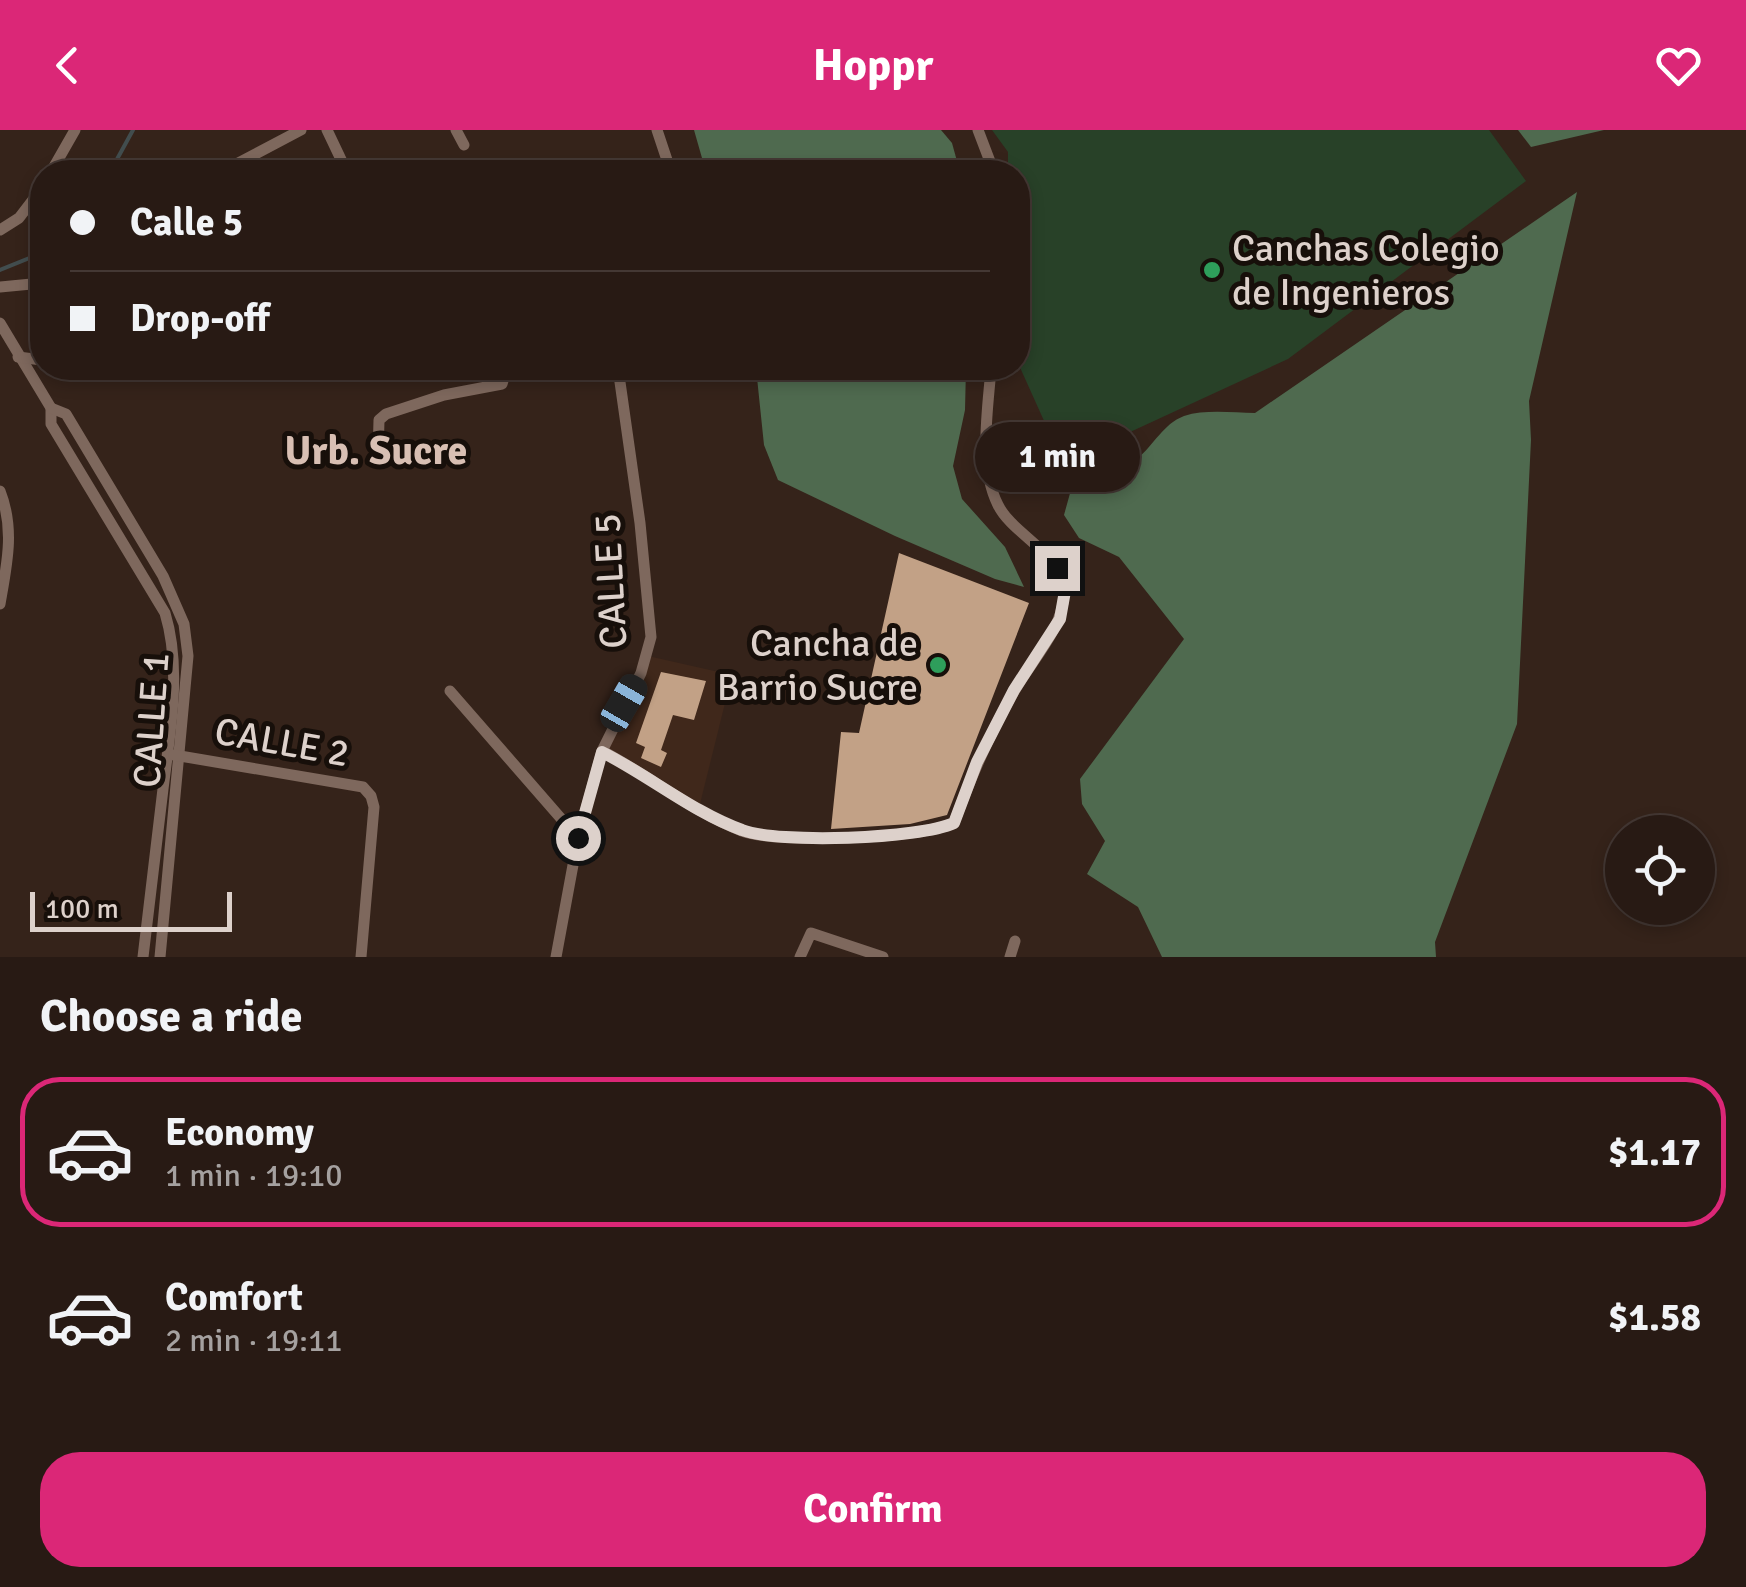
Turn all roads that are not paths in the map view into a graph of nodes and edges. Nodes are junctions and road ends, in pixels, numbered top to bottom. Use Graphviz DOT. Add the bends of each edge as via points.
graph roads {
  1 [pos="74,130"];
  2 [pos="301,130"];
  3 [pos="327,130"];
  4 [pos="456,130"];
  5 [pos="657,130"];
  6 [pos="978,130"];
  7 [pos="464,146"];
  8 [pos="58,160"];
  9 [pos="248,160"];
  10 [pos="341,160"];
  11 [pos="667,160"];
  12 [pos="989,160"];
  13 [pos="30,204"];
  14 [pos="0,230"];
  15 [pos="30,284"];
  16 [pos="0,287"];
  17 [pos="0,323"];
  18 [pos="18,357"];
  19 [pos="30,358"];
  20 [pos="30,376"];
  21 [pos="33,380"];
  22 [pos="504,380"];
  23 [pos="620,380"];
  24 [pos="991,380"];
  25 [pos="51,408"];
  26 [pos="378,458"];
  27 [pos="0,491"];
  28 [pos="0,604"];
  29 [pos="450,691"];
  30 [pos="602,752"];
  31 [pos="167,754"];
  32 [pos="181,755"];
  33 [pos="578,838"];
  34 [pos="1016,941"];
  35 [pos="855,953"];
  36 [pos="143,957"];
  37 [pos="160,957"];
  38 [pos="361,957"];
  39 [pos="556,957"];
  40 [pos="800,957"];
  41 [pos="882,957"];
  42 [pos="1010,957"];
  1 -- 8 [label="street"];
  2 -- 9 [label="street"];
  3 -- 10 [label="street"];
  4 -- 7 [label="street"];
  5 -- 11 [label="street"];
  6 -- 12 [label="street"];
  13 -- 14 [label="street"];
  15 -- 16 [label="street"];
  17 -- 18 [label="street, CALLE 1"];
  18 -- 19 [label="street"];
  18 -- 20 [label="street, CALLE 1"];
  21 -- 25 [label="street, CALLE 1"];
  22 -- 26 [label="street" via="386,414 379,420"];
  23 -- 30 [label="street, CALLE 5" via="651,637"];
  24 -- 30 [label="street" via="990,484 1011,524 1057,568 1065,591 1060,619 1014,690 954,823 907,834 744,832"];
  25 -- 31 [label="street, CALLE 1" via="51,424 165,613 174,664"];
  25 -- 32 [label="street, CALLE 1" via="66,414 176,601 188,639"];
  27 -- 28 [label="street" via="10,545"];
  29 -- 33 [label="street"];
  30 -- 33 [label="street, CALLE 5"];
  31 -- 32 [label="street, CALLE 2"];
  31 -- 36 [label="street, CALLE 1"];
  32 -- 37 [label="street, CALLE 1"];
  32 -- 38 [label="street, CALLE 2" via="363,787 374,808"];
  33 -- 39 [label="street, CALLE 5"];
  34 -- 42 [label="street"];
  35 -- 40 [label="street" via="811,933"];
  35 -- 41 [label="street"];
}
